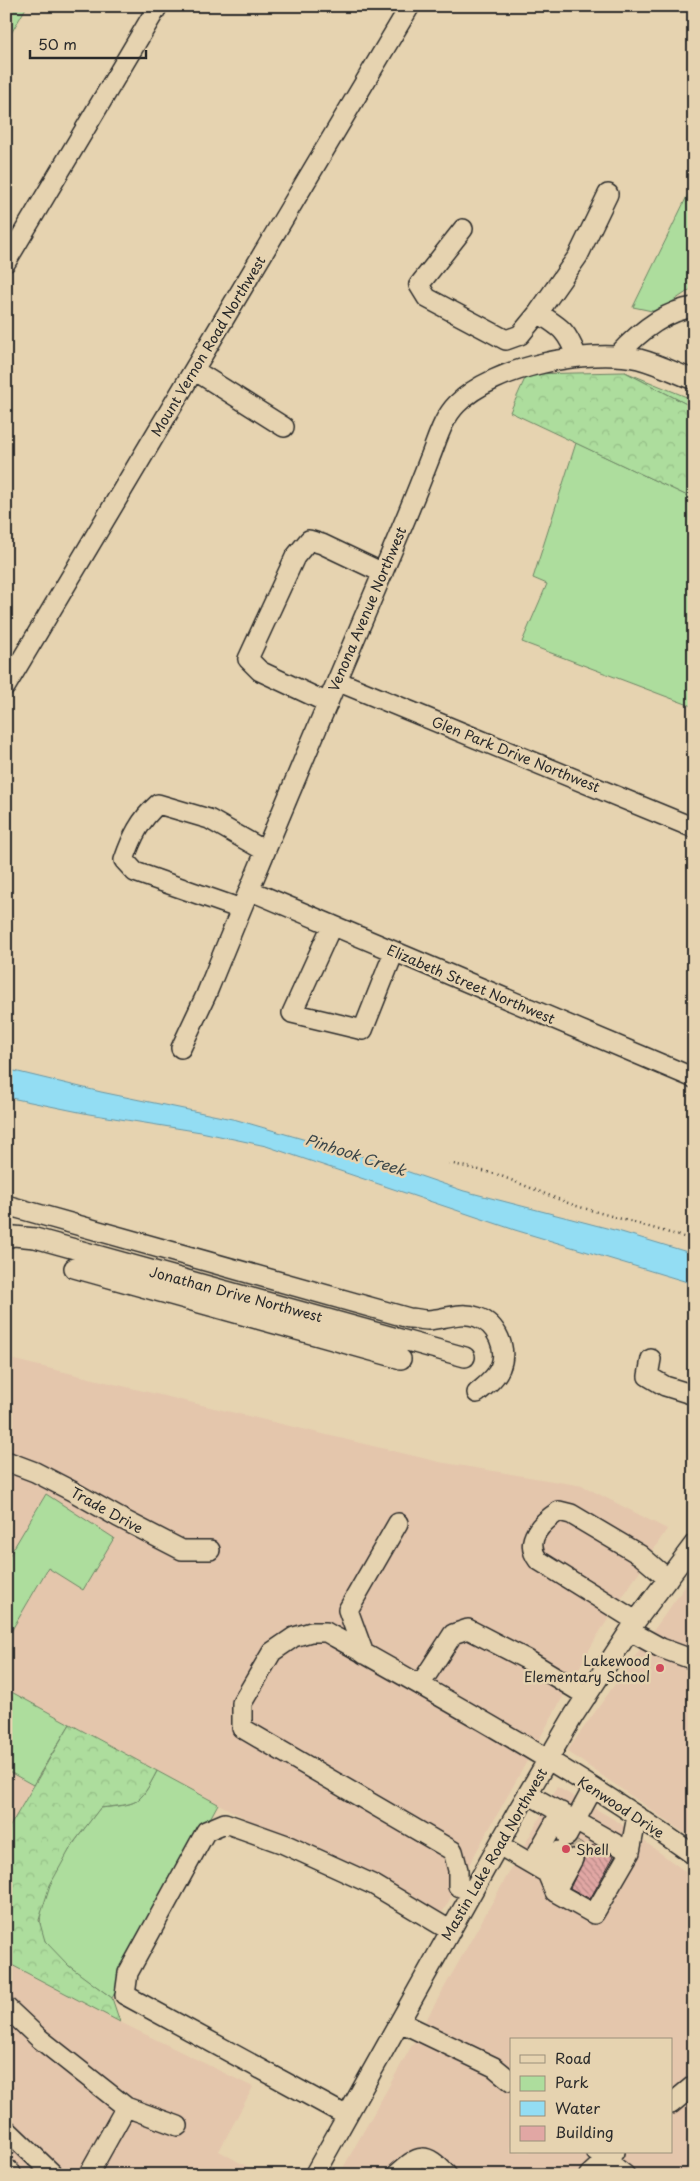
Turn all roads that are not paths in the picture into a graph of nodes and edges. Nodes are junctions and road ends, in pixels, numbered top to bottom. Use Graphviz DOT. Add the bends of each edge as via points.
graph roads {
  1 [pos="158,6"];
  2 [pos="410,6"];
  3 [pos="608,194"];
  4 [pos="463,229"];
  5 [pos="6,262"];
  6 [pos="694,306"];
  7 [pos="538,313"];
  8 [pos="617,356"];
  9 [pos="577,357"];
  10 [pos="194,370"];
  11 [pos="694,380"];
  12 [pos="284,427"];
  13 [pos="383,574"];
  14 [pos="337,681"];
  15 [pos="6,686"];
  16 [pos="328,703"];
  17 [pos="694,828"];
  18 [pos="265,851"];
  19 [pos="249,890"];
  20 [pos="241,909"];
  21 [pos="332,925"];
  22 [pos="394,952"];
  23 [pos="181,1048"];
  24 [pos="694,1078"];
  25 [pos="6,1205"];
  26 [pos="106,1233"];
  27 [pos="6,1238"];
  28 [pos="155,1247"];
  29 [pos="202,1260"];
  30 [pos="97,1265"];
  31 [pos="74,1268"];
  32 [pos="252,1274"];
  33 [pos="146,1279"];
  34 [pos="297,1286"];
  35 [pos="193,1292"];
  36 [pos="346,1300"];
  37 [pos="243,1305"];
  38 [pos="395,1314"];
  39 [pos="288,1318"];
  40 [pos="337,1332"];
  41 [pos="389,1336"];
  42 [pos="465,1357"];
  43 [pos="651,1359"];
  44 [pos="477,1393"];
  45 [pos="694,1395"];
  46 [pos="6,1461"];
  47 [pos="398,1523"];
  48 [pos="694,1544"];
  49 [pos="210,1550"];
  50 [pos="668,1579"];
  51 [pos="633,1626"];
  52 [pos="364,1654"];
  53 [pos="694,1660"];
  54 [pos="420,1685"];
  55 [pos="587,1696"];
  56 [pos="547,1760"];
  57 [pos="593,1788"];
  58 [pos="528,1794"];
  59 [pos="637,1816"];
  60 [pos="573,1836"];
  61 [pos="499,1846"];
  62 [pos="630,1852"];
  63 [pos="694,1855"];
  64 [pos="539,1868"];
  65 [pos="472,1892"];
  66 [pos="555,1892"];
  67 [pos="451,1931"];
  68 [pos="6,2008"];
  69 [pos="400,2022"];
  70 [pos="510,2080"];
  71 [pos="694,2085"];
  72 [pos="672,2103"];
  73 [pos="126,2107"];
  74 [pos="347,2116"];
  75 [pos="178,2126"];
  76 [pos="6,2129"];
  77 [pos="605,2154"];
  78 [pos="54,2175"];
  79 [pos="88,2175"];
  80 [pos="314,2175"];
  81 [pos="396,2175"];
  82 [pos="448,2175"];
  83 [pos="589,2175"];
  84 [pos="625,2175"];
  1 -- 5 [label="street"];
  2 -- 10 [label="street, Mount Vernon Road Northwest"];
  3 -- 7 [label="street" via="578,256"];
  4 -- 7 [label="street" via="419,285 427,298 506,340 520,335"];
  6 -- 8 [label="street" via="671,313 635,337"];
  7 -- 9 [label="street" via="570,338"];
  8 -- 9 [label="street, Venona Avenue Northwest"];
  8 -- 11 [label="street, Venona Avenue Northwest" via="658,365"];
  9 -- 13 [label="street, Venona Avenue Northwest" via="498,376 456,404 444,421"];
  10 -- 12 [label="street"];
  10 -- 15 [label="street, Mount Vernon Road Northwest"];
  13 -- 14 [label="street, Venona Avenue Northwest"];
  13 -- 16 [label="street" via="309,540 295,558 248,659 260,670"];
  14 -- 16 [label="street, Venona Avenue Northwest"];
  14 -- 17 [label="street, Glen Park Drive Northwest"];
  16 -- 18 [label="street, Venona Avenue Northwest"];
  18 -- 19 [label="street, Venona Avenue Northwest"];
  18 -- 20 [label="street" via="209,819 158,804 144,816 132,835 124,860 136,872"];
  19 -- 20 [label="street, Venona Avenue Northwest"];
  19 -- 21 [label="street, Elizabeth Street Northwest"];
  20 -- 23 [label="street, Venona Avenue Northwest"];
  21 -- 22 [label="street, Elizabeth Street Northwest"];
  21 -- 22 [label="street" via="292,1013 363,1030"];
  22 -- 24 [label="street, Elizabeth Street Northwest"];
  25 -- 26 [label="street"];
  26 -- 28 [label="street"];
  26 -- 30 [label="street"];
  27 -- 30 [label="street, Jonathan Drive Northwest" via="35,1238"];
  28 -- 29 [label="street"];
  28 -- 33 [label="street"];
  29 -- 32 [label="street"];
  29 -- 35 [label="street"];
  30 -- 31 [label="street"];
  30 -- 33 [label="street, Jonathan Drive Northwest"];
  32 -- 34 [label="street"];
  32 -- 37 [label="street"];
  33 -- 35 [label="street, Jonathan Drive Northwest"];
  34 -- 36 [label="street"];
  34 -- 39 [label="street"];
  35 -- 37 [label="street, Jonathan Drive Northwest"];
  36 -- 38 [label="street"];
  36 -- 40 [label="street"];
  37 -- 39 [label="street, Jonathan Drive Northwest"];
  38 -- 41 [label="street"];
  38 -- 44 [label="street" via="428,1320 454,1315 476,1316 487,1323 504,1350 500,1368"];
  39 -- 40 [label="street, Jonathan Drive Northwest"];
  40 -- 41 [label="street, Jonathan Drive Northwest"];
  40 -- 41 [label="street" via="393,1357"];
  41 -- 42 [label="street, Jonathan Drive Northwest"];
  43 -- 45 [label="street" via="648,1376 665,1386"];
  46 -- 49 [label="street, Trade Drive" via="35,1472 182,1550"];
  47 -- 52 [label="street" via="348,1610"];
  48 -- 50 [label="street, Mastin Lake Road Northwest"];
  50 -- 51 [label="street, Mastin Lake Road Northwest"];
  50 -- 51 [label="street" via="640,1555 571,1514 559,1511 545,1520 532,1542 532,1552 538,1560"];
  51 -- 53 [label="street" via="661,1648"];
  51 -- 55 [label="street, Mastin Lake Road Northwest"];
  52 -- 54 [label="street, Kenwood Drive"];
  52 -- 65 [label="street, Kenwood Drive" via="326,1632 294,1637 272,1652 242,1704 242,1728 453,1851 458,1886"];
  54 -- 55 [label="street" via="453,1634 468,1629"];
  54 -- 56 [label="street, Kenwood Drive"];
  55 -- 56 [label="street, Mastin Lake Road Northwest"];
  56 -- 57 [label="street, Kenwood Drive"];
  56 -- 58 [label="street, Mastin Lake Road Northwest"];
  57 -- 59 [label="street, Kenwood Drive"];
  57 -- 60 [label="street"];
  58 -- 60 [label="street"];
  58 -- 61 [label="street, Mastin Lake Road Northwest"];
  59 -- 62 [label="street"];
  59 -- 63 [label="street, Kenwood Drive"];
  60 -- 62 [label="street"];
  60 -- 64 [label="street"];
  60 -- 64 [label="street"];
  60 -- 66 [label="street"];
  61 -- 64 [label="street"];
  61 -- 65 [label="street, Mastin Lake Road Northwest"];
  62 -- 66 [label="street" via="594,1914"];
  64 -- 66 [label="street"];
  65 -- 67 [label="street, Mastin Lake Road Northwest"];
  67 -- 69 [label="street, Mastin Lake Road Northwest"];
  67 -- 74 [label="street" via="374,1885 284,1844 225,1823 206,1831 128,1973 125,1995"];
  68 -- 73 [label="street"];
  69 -- 70 [label="street" via="494,2067"];
  69 -- 74 [label="street, Mastin Lake Road Northwest"];
  71 -- 72 [label="street"];
  73 -- 75 [label="street"];
  73 -- 79 [label="street"];
  74 -- 80 [label="street, Mastin Lake Road Northwest"];
  76 -- 78 [label="street"];
  77 -- 83 [label="street"];
  77 -- 84 [label="street"];
  81 -- 82 [label="street" via="413,2159 426,2158 434,2161"];
}
